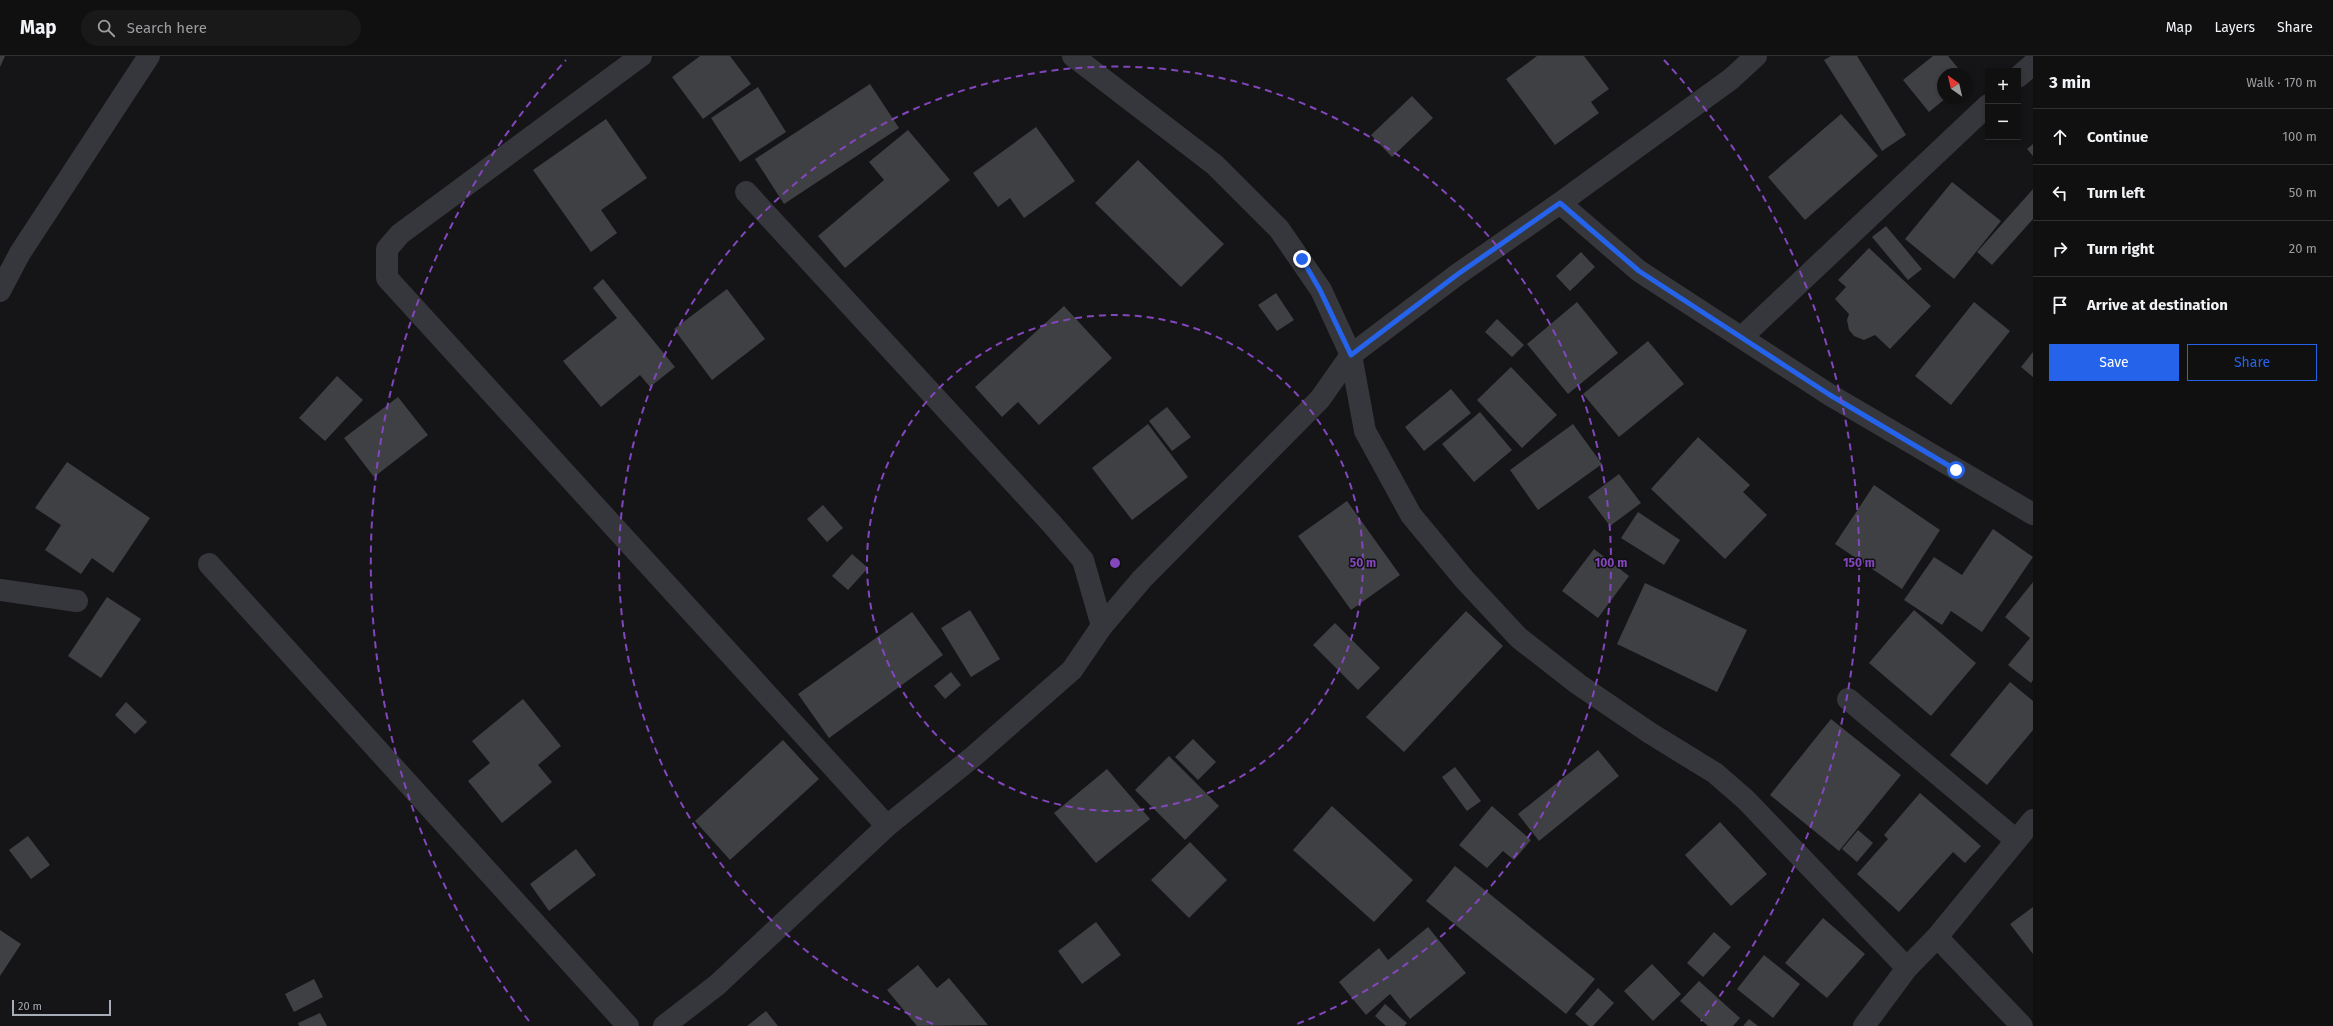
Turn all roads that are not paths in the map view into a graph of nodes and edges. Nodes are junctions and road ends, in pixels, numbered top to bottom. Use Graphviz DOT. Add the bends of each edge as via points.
graph roads {
  1 [pos="149,56"];
  2 [pos="640,56"];
  3 [pos="1073,56"];
  4 [pos="1756,56"];
  5 [pos="2033,64"];
  6 [pos="2021,75"];
  7 [pos="1985,108"];
  8 [pos="746,192"];
  9 [pos="1560,203"];
  10 [pos="0,291"];
  11 [pos="1742,337"];
  12 [pos="1351,355"];
  13 [pos="2033,514"];
  14 [pos="209,564"];
  15 [pos="0,590"];
  16 [pos="77,601"];
  17 [pos="1102,626"];
  18 [pos="1848,699"];
  19 [pos="2033,820"];
  20 [pos="887,826"];
  21 [pos="2016,840"];
  22 [pos="1937,937"];
  23 [pos="1907,968"];
  24 [pos="628,1026"];
  25 [pos="664,1026"];
  26 [pos="1864,1026"];
  27 [pos="2022,1026"];
  1 -- 10 [label="street" via="20,253"];
  2 -- 20 [label="street" via="400,234 387,249 387,278"];
  3 -- 12 [label="street" via="1216,165 1279,229 1320,290"];
  4 -- 9 [label="street" via="1731,79"];
  5 -- 6 [label="street"];
  7 -- 11 [label="street"];
  8 -- 17 [label="street" via="1083,560"];
  9 -- 11 [label="street" via="1639,271"];
  9 -- 12 [label="street" via="1458,274"];
  11 -- 13 [label="street" via="1830,395"];
  12 -- 17 [label="street" via="1320,399 1142,578"];
  12 -- 23 [label="street" via="1365,431 1411,515 1464,579 1519,638 1578,684 1715,773 1736,791"];
  14 -- 24 [label="street"];
  15 -- 16 [label="street"];
  17 -- 20 [label="street" via="1072,670 974,756"];
  18 -- 21 [label="street"];
  19 -- 21 [label="street"];
  20 -- 25 [label="street" via="717,985"];
  21 -- 22 [label="street"];
  22 -- 23 [label="street"];
  22 -- 27 [label="street"];
  23 -- 26 [label="street"];
}
